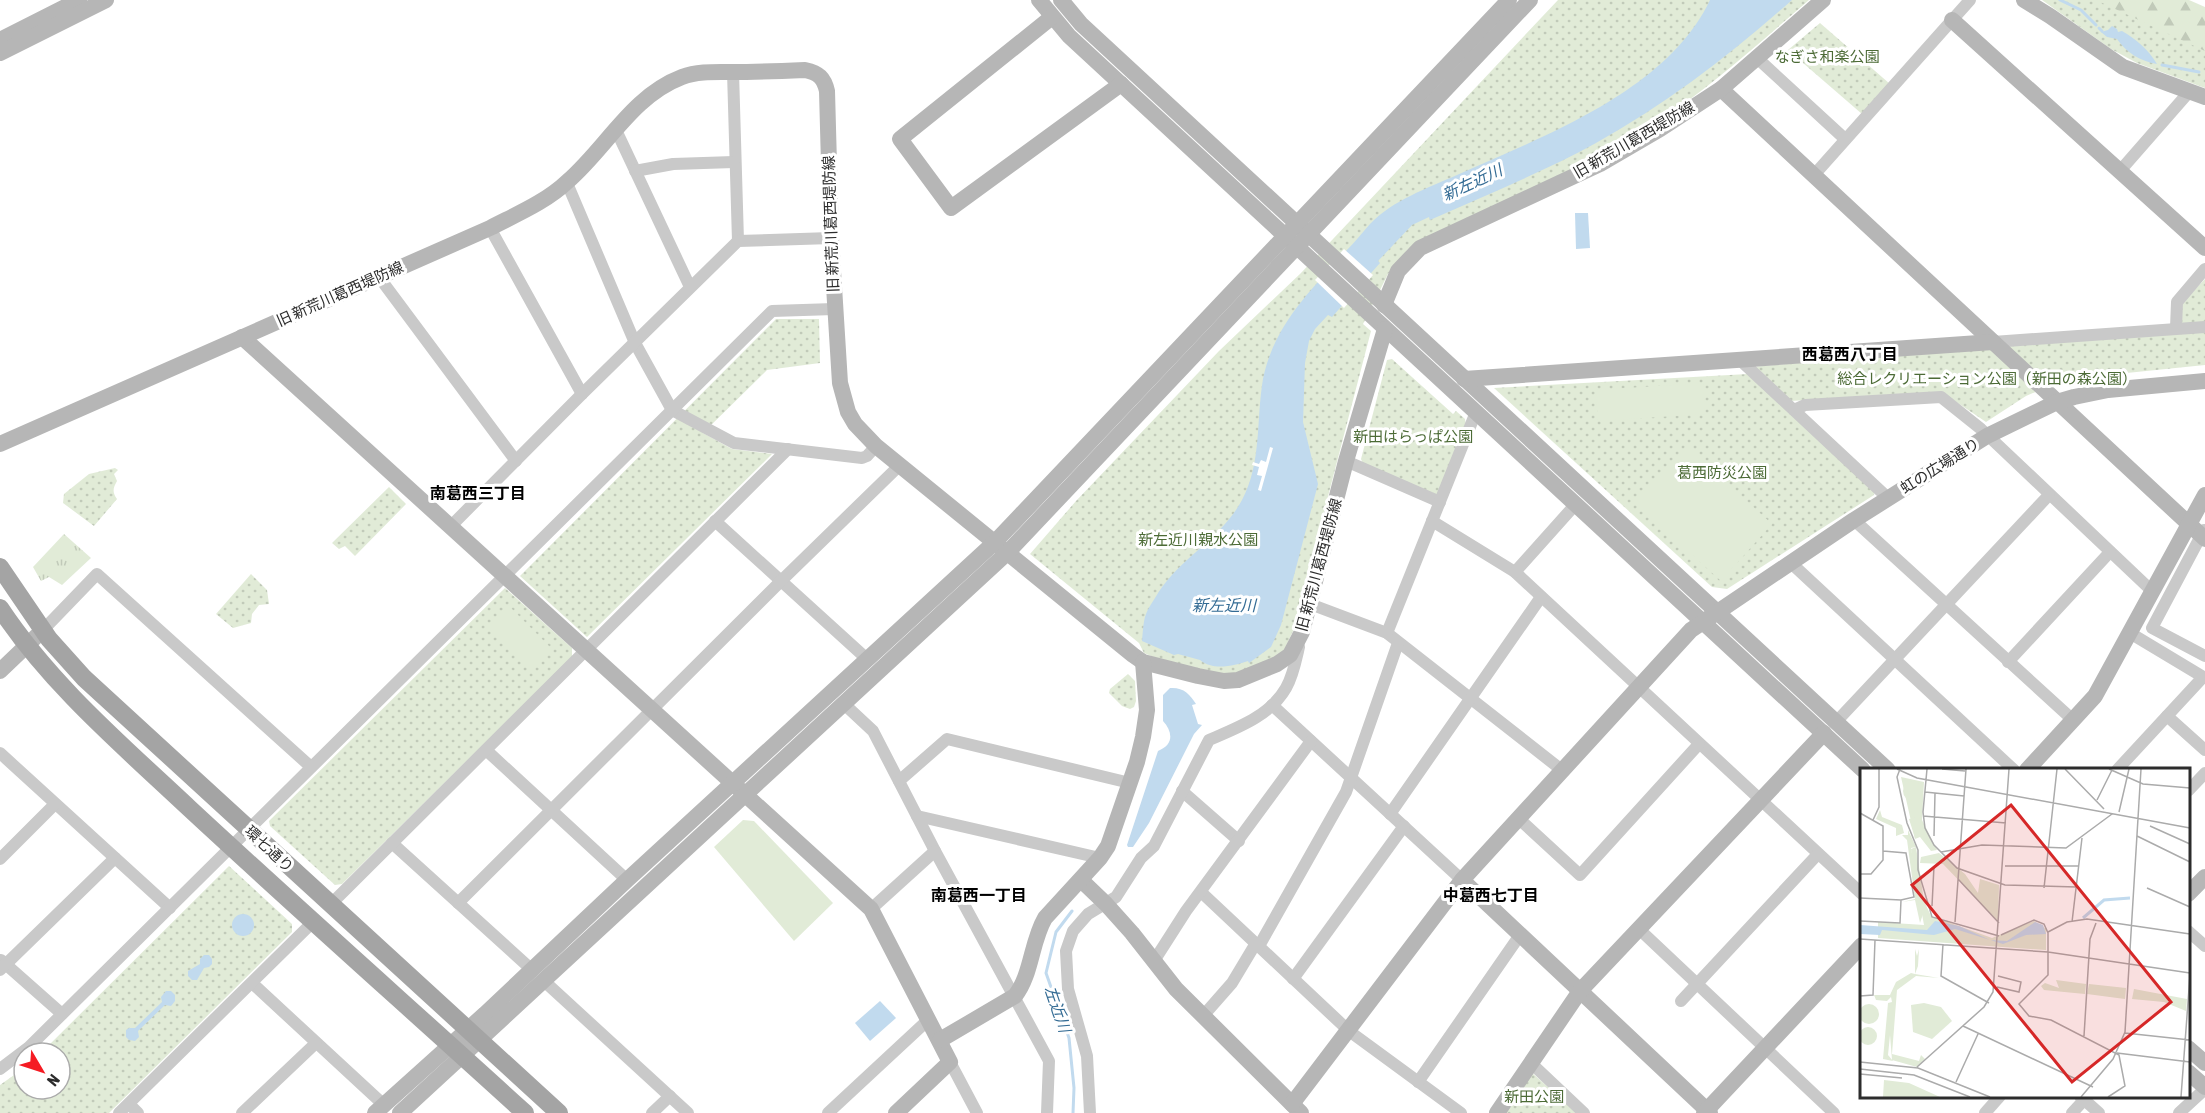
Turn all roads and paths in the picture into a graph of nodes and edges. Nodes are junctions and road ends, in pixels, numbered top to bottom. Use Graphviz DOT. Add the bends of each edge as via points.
graph roads {
  1 [pos="79,0"];
  2 [pos="106,0"];
  3 [pos="1039,0"];
  4 [pos="1061,0"];
  5 [pos="1509,0"];
  6 [pos="1530,0"];
  7 [pos="1823,0"];
  8 [pos="1970,0"];
  9 [pos="2024,0"];
  10 [pos="1052,17"];
  11 [pos="1952,20"];
  12 [pos="0,40"];
  13 [pos="0,53"];
  14 [pos="1757,58"];
  15 [pos="733,72"];
  16 [pos="1121,84"];
  17 [pos="1721,89"];
  18 [pos="2197,94"];
  19 [pos="616,130"];
  20 [pos="1845,139"];
  21 [pos="734,162"];
  22 [pos="635,171"];
  23 [pos="2119,172"];
  24 [pos="1814,175"];
  25 [pos="567,183"];
  26 [pos="490,228"];
  27 [pos="1303,229"];
  28 [pos="831,238"];
  29 [pos="738,241"];
  30 [pos="1291,242"];
  31 [pos="2205,248"];
  32 [pos="2205,269"];
  33 [pos="379,277"];
  34 [pos="690,287"];
  35 [pos="1378,300"];
  36 [pos="834,309"];
  37 [pos="2205,327"];
  38 [pos="2176,328"];
  39 [pos="1385,329"];
  40 [pos="242,338"];
  41 [pos="1993,342"];
  42 [pos="635,343"];
  43 [pos="1739,359"];
  44 [pos="1464,379"];
  45 [pos="2205,381"];
  46 [pos="582,394"];
  47 [pos="2057,402"];
  48 [pos="672,410"];
  49 [pos="1794,410"];
  50 [pos="1476,412"];
  51 [pos="1987,436"];
  52 [pos="0,444"];
  53 [pos="876,446"];
  54 [pos="788,449"];
  55 [pos="516,461"];
  56 [pos="1346,461"];
  57 [pos="900,465"];
  58 [pos="2049,495"];
  59 [pos="2205,495"];
  60 [pos="1888,498"];
  61 [pos="1440,502"];
  62 [pos="1575,505"];
  63 [pos="1854,519"];
  64 [pos="716,521"];
  65 [pos="1432,521"];
  66 [pos="450,527"];
  67 [pos="2200,532"];
  68 [pos="1001,547"];
  69 [pos="2110,552"];
  70 [pos="1791,563"];
  71 [pos="0,567"];
  72 [pos="1515,572"];
  73 [pos="503,576"];
  74 [pos="782,580"];
  75 [pos="2152,591"];
  76 [pos="1541,597"];
  77 [pos="1310,604"];
  78 [pos="1946,604"];
  79 [pos="0,608"];
  80 [pos="1718,613"];
  81 [pos="1703,622"];
  82 [pos="43,630"];
  83 [pos="1302,632"];
  84 [pos="1387,633"];
  85 [pos="2130,633"];
  86 [pos="1398,643"];
  87 [pos="26,646"];
  88 [pos="585,649"];
  89 [pos="2205,656"];
  90 [pos="867,659"];
  91 [pos="1895,659"];
  92 [pos="1143,662"];
  93 [pos="2008,662"];
  94 [pos="0,671"];
  95 [pos="2204,678"];
  96 [pos="1638,688"];
  97 [pos="1470,699"];
  98 [pos="843,703"];
  99 [pos="1272,705"];
  100 [pos="652,710"];
  101 [pos="2167,716"];
  102 [pos="2073,720"];
  103 [pos="1830,727"];
  104 [pos="1311,741"];
  105 [pos="1699,744"];
  106 [pos="486,750"];
  107 [pos="2205,750"];
  108 [pos="0,753"];
  109 [pos="311,767"];
  110 [pos="1861,768"];
  111 [pos="1885,768"];
  112 [pos="2011,768"];
  113 [pos="2029,768"];
  114 [pos="2119,768"];
  115 [pos="1563,771"];
  116 [pos="2205,773"];
  117 [pos="1351,777"];
  118 [pos="899,782"];
  119 [pos="732,783"];
  120 [pos="1130,783"];
  121 [pos="2190,789"];
  122 [pos="1182,792"];
  123 [pos="745,794"];
  124 [pos="1761,800"];
  125 [pos="55,804"];
  126 [pos="552,810"];
  127 [pos="1390,814"];
  128 [pos="917,816"];
  129 [pos="1518,818"];
  130 [pos="1404,826"];
  131 [pos="249,830"];
  132 [pos="1239,841"];
  133 [pos="392,843"];
  134 [pos="231,847"];
  135 [pos="935,851"];
  136 [pos="1818,854"];
  137 [pos="1,856"];
  138 [pos="115,858"];
  139 [pos="1100,858"];
  140 [pos="2205,877"];
  141 [pos="627,880"];
  142 [pos="1081,880"];
  143 [pos="1462,880"];
  144 [pos="1201,892"];
  145 [pos="1860,892"];
  146 [pos="2190,892"];
  147 [pos="458,903"];
  148 [pos="1106,904"];
  149 [pos="330,905"];
  150 [pos="170,908"];
  151 [pos="871,909"];
  152 [pos="314,921"];
  153 [pos="1640,930"];
  154 [pos="2190,933"];
  155 [pos="1520,935"];
  156 [pos="1257,945"];
  157 [pos="2205,946"];
  158 [pos="1860,947"];
  159 [pos="1154,961"];
  160 [pos="2,964"];
  161 [pos="531,969"];
  162 [pos="1293,979"];
  163 [pos="544,981"];
  164 [pos="252,983"];
  165 [pos="1697,983"];
  166 [pos="1580,991"];
  167 [pos="1015,996"];
  168 [pos="1681,1001"];
  169 [pos="62,1014"];
  170 [pos="1203,1016"];
  171 [pos="928,1020"];
  172 [pos="1348,1031"];
  173 [pos="473,1036"];
  174 [pos="940,1040"];
  175 [pos="316,1043"];
  176 [pos="1764,1048"];
  177 [pos="2190,1050"];
  178 [pos="456,1051"];
  179 [pos="950,1062"];
  180 [pos="2205,1062"];
  181 [pos="1531,1064"];
  182 [pos="0,1069"];
  183 [pos="2190,1074"];
  184 [pos="1418,1082"];
  185 [pos="2205,1088"];
  186 [pos="670,1096"];
  187 [pos="1998,1098"];
  188 [pos="2082,1098"];
  189 [pos="124,1108"];
  190 [pos="380,1109"];
  191 [pos="1296,1109"];
  192 [pos="1707,1112"];
  193 [pos="138,1113"];
  194 [pos="242,1113"];
  195 [pos="400,1113"];
  196 [pos="525,1113"];
  197 [pos="559,1113"];
  198 [pos="652,1113"];
  199 [pos="688,1113"];
  200 [pos="828,1113"];
  201 [pos="896,1113"];
  202 [pos="977,1113"];
  203 [pos="1047,1113"];
  204 [pos="1090,1113"];
  205 [pos="1461,1113"];
  206 [pos="1497,1113"];
  207 [pos="1584,1113"];
  208 [pos="1834,1113"];
  209 [pos="1984,1113"];
  210 [pos="2072,1113"];
  211 [pos="2099,1113"];
  212 [pos="2180,1113"];
  1 -- 12 [label="street"];
  2 -- 13 [label="street"];
  3 -- 10 [label="street"];
  4 -- 27 [label="street" via="1090,32"];
  5 -- 27 [label="street"];
  6 -- 27 [label="street"];
  7 -- 14 [label="street, 旧 新荒川葛西堤防線"];
  8 -- 11 [label="street"];
  9 -- 18 [label="street" via="2123,67"];
  10 -- 16 [label="street"];
  10 -- 16 [label="street" via="900,139 951,208"];
  11 -- 20 [label="street"];
  11 -- 23 [label="street"];
  14 -- 17 [label="street, 旧 新荒川葛西堤防線"];
  14 -- 20 [label="street"];
  15 -- 19 [label="street, 旧 新荒川葛西堤防線" via="698,73 666,84 636,106"];
  15 -- 21 [label="street"];
  15 -- 28 [label="street, 旧 新荒川葛西堤防線" via="805,70 821,76 825,82"];
  16 -- 30 [label="street"];
  17 -- 24 [label="street"];
  17 -- 35 [label="street, 旧 新荒川葛西堤防線" via="1600,164 1428,243 1405,262"];
  18 -- 23 [label="street"];
  19 -- 22 [label="street"];
  19 -- 25 [label="street, 旧 新荒川葛西堤防線"];
  20 -- 24 [label="street"];
  21 -- 22 [label="street" via="673,164"];
  21 -- 29 [label="street"];
  22 -- 34 [label="street"];
  23 -- 31 [label="street"];
  24 -- 41 [label="street"];
  25 -- 26 [label="street, 旧 新荒川葛西堤防線" via="534,206"];
  25 -- 42 [label="street"];
  26 -- 33 [label="street, 旧 新荒川葛西堤防線"];
  26 -- 46 [label="street"];
  27 -- 30 [label="street"];
  27 -- 35 [label="street"];
  28 -- 29 [label="street"];
  28 -- 36 [label="street, 旧 新荒川葛西堤防線"];
  29 -- 34 [label="street"];
  30 -- 39 [label="street"];
  30 -- 68 [label="street"];
  32 -- 38 [label="street" via="2177,302"];
  33 -- 40 [label="street, 旧 新荒川葛西堤防線"];
  33 -- 55 [label="street"];
  34 -- 42 [label="street"];
  35 -- 44 [label="street"];
  36 -- 48 [label="street" via="772,311"];
  36 -- 53 [label="street, 旧 新荒川葛西堤防線" via="844,400 855,424"];
  37 -- 38 [label="street"];
  38 -- 41 [label="street"];
  39 -- 50 [label="street"];
  39 -- 56 [label="street, 旧 新荒川葛西堤防線"];
  40 -- 52 [label="street, 旧 新荒川葛西堤防線"];
  40 -- 66 [label="street"];
  41 -- 43 [label="street"];
  41 -- 47 [label="street"];
  42 -- 46 [label="street"];
  42 -- 48 [label="street"];
  43 -- 44 [label="street"];
  43 -- 49 [label="street"];
  44 -- 80 [label="street"];
  45 -- 47 [label="street, 虹の広場通り" via="2108,390"];
  46 -- 55 [label="street"];
  47 -- 51 [label="street, 虹の広場通り"];
  47 -- 67 [label="street"];
  48 -- 54 [label="street" via="734,443"];
  48 -- 73 [label="street"];
  49 -- 51 [label="street" via="1805,405 1941,397"];
  49 -- 60 [label="street"];
  50 -- 61 [label="street"];
  50 -- 62 [label="street"];
  51 -- 58 [label="street"];
  51 -- 60 [label="street, 虹の広場通り"];
  53 -- 54 [label="street" via="862,458"];
  53 -- 57 [label="street, 旧 新荒川葛西堤防線"];
  54 -- 64 [label="street"];
  55 -- 66 [label="street"];
  56 -- 61 [label="street"];
  56 -- 77 [label="street, 旧 新荒川葛西堤防線"];
  57 -- 68 [label="street, 旧 新荒川葛西堤防線"];
  57 -- 74 [label="street"];
  58 -- 69 [label="street"];
  58 -- 78 [label="street"];
  59 -- 67 [label="street"];
  60 -- 63 [label="street, 虹の広場通り"];
  61 -- 65 [label="street"];
  62 -- 72 [label="street"];
  62 -- 81 [label="street"];
  63 -- 70 [label="street, 虹の広場通り"];
  63 -- 78 [label="street"];
  64 -- 74 [label="street"];
  64 -- 88 [label="street"];
  65 -- 72 [label="street"];
  65 -- 84 [label="street"];
  66 -- 73 [label="street"];
  67 -- 75 [label="street"];
  67 -- 89 [label="street" via="2152,628"];
  68 -- 90 [label="street"];
  68 -- 92 [label="street, 旧 新荒川葛西堤防線"];
  68 -- 98 [label="street"];
  69 -- 75 [label="street"];
  69 -- 93 [label="street"];
  70 -- 80 [label="street, 虹の広場通り"];
  70 -- 91 [label="street"];
  71 -- 82 [label="main road, 環七通り"];
  72 -- 76 [label="street"];
  73 -- 88 [label="street"];
  73 -- 109 [label="street"];
  74 -- 90 [label="street"];
  74 -- 100 [label="street"];
  75 -- 85 [label="street"];
  76 -- 96 [label="street"];
  76 -- 97 [label="street"];
  77 -- 83 [label="street, 旧 新荒川葛西堤防線"];
  77 -- 84 [label="street"];
  78 -- 91 [label="street"];
  78 -- 93 [label="street"];
  79 -- 87 [label="main road, 環七通り"];
  80 -- 81 [label="street, 虹の広場通り"];
  80 -- 103 [label="street"];
  81 -- 96 [label="street, 虹の広場通り"];
  81 -- 103 [label="street"];
  82 -- 87 [label="street"];
  82 -- 109 [label="street" via="97,574"];
  82 -- 131 [label="main road, 環七通り" via="84,678"];
  83 -- 92 [label="street, 旧 新荒川葛西堤防線" via="1290,655 1238,680 1211,679"];
  83 -- 99 [label="street" via="1286,688"];
  84 -- 86 [label="street"];
  85 -- 95 [label="street"];
  85 -- 102 [label="street" via="2095,696"];
  86 -- 97 [label="street"];
  86 -- 117 [label="street"];
  87 -- 94 [label="street"];
  87 -- 134 [label="main road, 環七通り" via="100,725"];
  88 -- 100 [label="street"];
  88 -- 106 [label="street"];
  90 -- 119 [label="street"];
  91 -- 103 [label="street"];
  91 -- 112 [label="street"];
  92 -- 120 [label="street" via="1147,710"];
  93 -- 102 [label="street"];
  95 -- 101 [label="street"];
  96 -- 105 [label="street"];
  96 -- 115 [label="street, 虹の広場通り"];
  97 -- 115 [label="street"];
  97 -- 127 [label="street"];
  98 -- 118 [label="street" via="873,731"];
  98 -- 123 [label="street"];
  99 -- 104 [label="street"];
  99 -- 122 [label="street" via="1241,727 1209,740"];
  100 -- 119 [label="street"];
  100 -- 126 [label="street"];
  101 -- 107 [label="street"];
  101 -- 114 [label="street"];
  102 -- 113 [label="street"];
  103 -- 110 [label="street"];
  103 -- 111 [label="street"];
  103 -- 124 [label="street"];
  104 -- 117 [label="street"];
  104 -- 132 [label="street"];
  105 -- 124 [label="street"];
  105 -- 129 [label="street" via="1580,875"];
  106 -- 126 [label="street"];
  106 -- 133 [label="street"];
  108 -- 125 [label="street"];
  109 -- 131 [label="street"];
  115 -- 129 [label="street, 虹の広場通り"];
  116 -- 121 [label="street"];
  117 -- 127 [label="street"];
  117 -- 156 [label="street"];
  118 -- 120 [label="street" via="947,738"];
  118 -- 128 [label="street"];
  119 -- 123 [label="street"];
  119 -- 141 [label="street"];
  120 -- 139 [label="street"];
  122 -- 132 [label="street"];
  122 -- 148 [label="street" via="1154,846 1141,858 1116,897"];
  123 -- 151 [label="street"];
  123 -- 163 [label="street"];
  124 -- 136 [label="street"];
  124 -- 153 [label="street"];
  125 -- 137 [label="street"];
  125 -- 138 [label="street"];
  126 -- 141 [label="street"];
  126 -- 147 [label="street"];
  127 -- 130 [label="street"];
  128 -- 135 [label="street"];
  128 -- 139 [label="street"];
  129 -- 143 [label="street, 虹の広場通り"];
  130 -- 143 [label="street"];
  130 -- 162 [label="street"];
  131 -- 134 [label="street"];
  131 -- 149 [label="main road, 環七通り"];
  132 -- 144 [label="street"];
  133 -- 147 [label="street"];
  133 -- 149 [label="street"];
  134 -- 150 [label="street"];
  134 -- 152 [label="main road, 環七通り"];
  135 -- 151 [label="street"];
  135 -- 167 [label="street"];
  136 -- 145 [label="street"];
  136 -- 165 [label="street"];
  138 -- 150 [label="street"];
  138 -- 160 [label="street"];
  139 -- 142 [label="street"];
  140 -- 146 [label="street"];
  141 -- 161 [label="street"];
  142 -- 148 [label="street"];
  142 -- 167 [label="street" via="1045,918"];
  143 -- 155 [label="street"];
  143 -- 172 [label="street, 虹の広場通り"];
  144 -- 156 [label="street"];
  144 -- 159 [label="street"];
  147 -- 161 [label="street"];
  148 -- 159 [label="street"];
  148 -- 204 [label="street" via="1088,914 1073,931 1066,951 1068,988 1086,1056"];
  149 -- 173 [label="main road, 環七通り"];
  150 -- 169 [label="street"];
  151 -- 171 [label="street"];
  152 -- 164 [label="street"];
  152 -- 178 [label="main road, 環七通り"];
  153 -- 165 [label="street"];
  153 -- 166 [label="street"];
  154 -- 157 [label="street"];
  155 -- 166 [label="street"];
  155 -- 184 [label="street"];
  156 -- 162 [label="street"];
  156 -- 170 [label="street" via="1233,983"];
  158 -- 176 [label="street"];
  159 -- 170 [label="street"];
  160 -- 169 [label="street"];
  161 -- 173 [label="street"];
  162 -- 172 [label="street"];
  163 -- 173 [label="street"];
  163 -- 186 [label="street"];
  164 -- 175 [label="street"];
  164 -- 189 [label="street"];
  165 -- 168 [label="street"];
  165 -- 176 [label="street"];
  166 -- 181 [label="street"];
  166 -- 192 [label="street"];
  167 -- 174 [label="street"];
  167 -- 203 [label="street" via="1049,1062"];
  169 -- 182 [label="street"];
  170 -- 191 [label="street"];
  171 -- 174 [label="street"];
  171 -- 200 [label="street"];
  172 -- 184 [label="street"];
  172 -- 191 [label="street, 虹の広場通り"];
  173 -- 178 [label="street"];
  173 -- 197 [label="main road, 環七通り"];
  174 -- 179 [label="street"];
  175 -- 190 [label="street"];
  175 -- 194 [label="street"];
  176 -- 192 [label="street"];
  176 -- 208 [label="street"];
  177 -- 180 [label="street"];
  178 -- 190 [label="street"];
  178 -- 195 [label="street"];
  178 -- 196 [label="main road, 環七通り"];
  179 -- 201 [label="street"];
  179 -- 202 [label="street"];
  181 -- 206 [label="street"];
  181 -- 207 [label="street"];
  183 -- 185 [label="street"];
  184 -- 205 [label="street"];
  185 -- 212 [label="street"];
  186 -- 198 [label="street"];
  186 -- 199 [label="street"];
  187 -- 209 [label="street"];
  188 -- 210 [label="street"];
  188 -- 211 [label="street"];
  189 -- 193 [label="street"];
}
